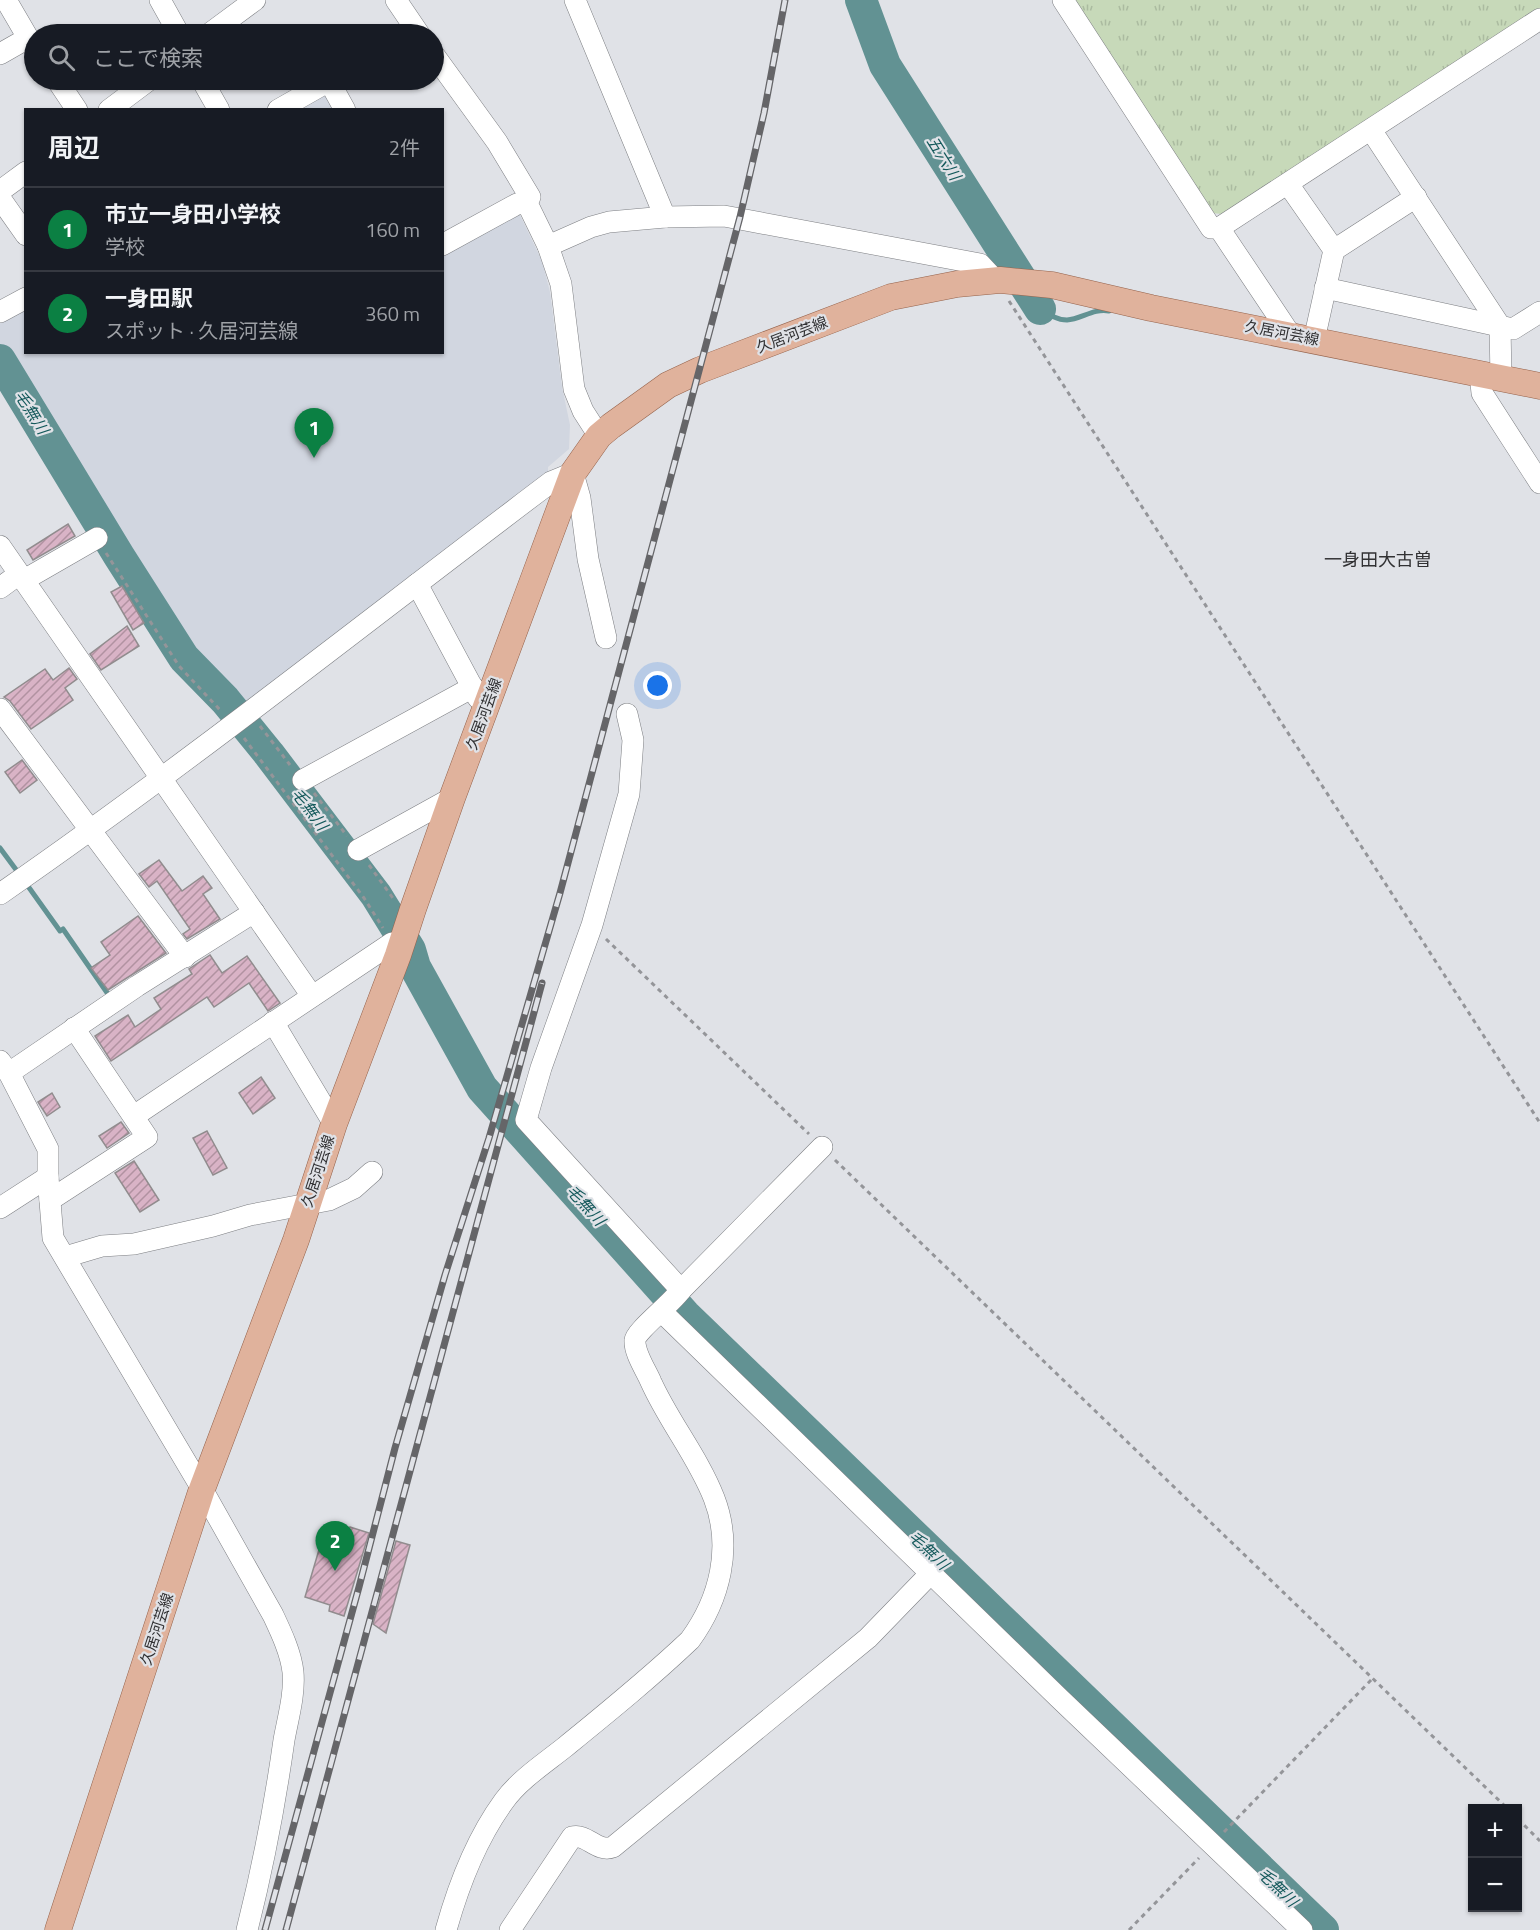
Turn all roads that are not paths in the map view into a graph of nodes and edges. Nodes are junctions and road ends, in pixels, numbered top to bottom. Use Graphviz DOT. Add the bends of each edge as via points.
graph roads {
  1 [pos="6,0"];
  2 [pos="160,0"];
  3 [pos="255,0"];
  4 [pos="396,0"];
  5 [pos="575,0"];
  6 [pos="1063,0"];
  7 [pos="1540,19"];
  8 [pos="173,24"];
  9 [pos="223,24"];
  10 [pos="412,24"];
  11 [pos="24,31"];
  12 [pos="24,45"];
  13 [pos="0,54"];
  14 [pos="444,69"];
  15 [pos="64,90"];
  16 [pos="136,90"];
  17 [pos="208,90"];
  18 [pos="313,90"];
  19 [pos="334,90"];
  20 [pos="76,108"];
  21 [pos="112,108"];
  22 [pos="218,108"];
  23 [pos="282,108"];
  24 [pos="344,108"];
  25 [pos="1371,130"];
  26 [pos="24,173"];
  27 [pos="1288,184"];
  28 [pos="0,191"];
  29 [pos="1416,197"];
  30 [pos="0,198"];
  31 [pos="527,203"];
  32 [pos="665,217"];
  33 [pos="1219,228"];
  34 [pos="24,232"];
  35 [pos="444,244"];
  36 [pos="548,246"];
  37 [pos="1334,250"];
  38 [pos="927,254"];
  39 [pos="998,280"];
  40 [pos="1324,288"];
  41 [pos="929,290"];
  42 [pos="24,299"];
  43 [pos="0,312"];
  44 [pos="1540,312"];
  45 [pos="1500,326"];
  46 [pos="1302,337"];
  47 [pos="1486,382"];
  48 [pos="1540,386"];
  49 [pos="599,436"];
  50 [pos="573,473"];
  51 [pos="1540,483"];
  52 [pos="97,538"];
  53 [pos="0,546"];
  54 [pos="21,577"];
  55 [pos="417,584"];
  56 [pos="0,588"];
  57 [pos="606,638"];
  58 [pos="473,687"];
  59 [pos="0,709"];
  60 [pos="485,712"];
  61 [pos="627,714"];
  62 [pos="161,780"];
  63 [pos="303,780"];
  64 [pos="452,798"];
  65 [pos="90,831"];
  66 [pos="358,850"];
  67 [pos="15,883"];
  68 [pos="254,912"];
  69 [pos="398,955"];
  70 [pos="185,957"];
  71 [pos="312,996"];
  72 [pos="273,1022"];
  73 [pos="74,1028"];
  74 [pos="4,1067"];
  75 [pos="134,1116"];
  76 [pos="334,1124"];
  77 [pos="822,1147"];
  78 [pos="372,1172"];
  79 [pos="48,1177"];
  80 [pos="50,1200"];
  81 [pos="307,1204"];
  82 [pos="0,1208"];
  83 [pos="65,1257"];
  84 [pos="671,1301"];
  85 [pos="202,1489"];
  86 [pos="931,1574"];
  87 [pos="58,1930"];
  88 [pos="247,1930"];
  89 [pos="446,1930"];
  90 [pos="510,1930"];
  91 [pos="1302,1930"];
  1 -- 11 [label="street"];
  2 -- 8 [label="street"];
  3 -- 9 [label="street"];
  4 -- 10 [label="street"];
  5 -- 32 [label="street"];
  6 -- 33 [label="street" via="1211,228"];
  7 -- 25 [label="street"];
  12 -- 13 [label="street"];
  14 -- 31 [label="street" via="497,142 530,196"];
  15 -- 20 [label="street"];
  16 -- 21 [label="street"];
  17 -- 22 [label="street"];
  18 -- 23 [label="street"];
  19 -- 24 [label="street"];
  25 -- 27 [label="street"];
  25 -- 29 [label="street"];
  26 -- 28 [label="street"];
  27 -- 33 [label="street"];
  27 -- 37 [label="street"];
  29 -- 37 [label="street"];
  29 -- 45 [label="street"];
  30 -- 34 [label="street"];
  31 -- 35 [label="street" via="517,204"];
  31 -- 36 [label="street"];
  32 -- 36 [label="street" via="609,222"];
  32 -- 38 [label="street" via="740,217"];
  33 -- 46 [label="street"];
  36 -- 49 [label="street" via="561,284 574,389"];
  37 -- 40 [label="street"];
  38 -- 39 [label="street" via="980,264"];
  38 -- 41 [label="street"];
  39 -- 41 [label="main road, 久居河芸線"];
  39 -- 46 [label="main road, 久居河芸線" via="1052,285"];
  40 -- 45 [label="street"];
  40 -- 46 [label="street"];
  41 -- 49 [label="main road, 久居河芸線" via="891,297 700,370 668,385"];
  42 -- 43 [label="street"];
  44 -- 45 [label="street" via="1514,329"];
  45 -- 47 [label="street"];
  46 -- 47 [label="main road, 久居河芸線"];
  47 -- 48 [label="main road, 久居河芸線"];
  47 -- 51 [label="street"];
  49 -- 50 [label="main road, 久居河芸線"];
  50 -- 55 [label="street" via="551,482"];
  50 -- 57 [label="street"];
  50 -- 60 [label="main road, 久居河芸線"];
  52 -- 54 [label="street"];
  53 -- 54 [label="street"];
  54 -- 56 [label="street"];
  54 -- 62 [label="street"];
  55 -- 58 [label="street"];
  55 -- 62 [label="street"];
  58 -- 60 [label="street"];
  58 -- 63 [label="street"];
  59 -- 65 [label="street"];
  60 -- 64 [label="main road, 久居河芸線"];
  61 -- 84 [label="street" via="633,740 629,794 592,925 526,1120"];
  62 -- 65 [label="street"];
  62 -- 68 [label="street"];
  64 -- 66 [label="street"];
  64 -- 69 [label="main road, 久居河芸線"];
  65 -- 67 [label="street"];
  65 -- 70 [label="street"];
  68 -- 70 [label="street"];
  68 -- 71 [label="street"];
  69 -- 71 [label="street" via="392,943"];
  69 -- 76 [label="main road, 久居河芸線"];
  70 -- 73 [label="street"];
  71 -- 72 [label="street"];
  72 -- 75 [label="street"];
  72 -- 76 [label="street"];
  73 -- 74 [label="street"];
  73 -- 75 [label="street"];
  74 -- 79 [label="street" via="48,1149"];
  75 -- 80 [label="street" via="147,1137"];
  76 -- 81 [label="main road, 久居河芸線"];
  77 -- 84 [label="street"];
  78 -- 81 [label="street" via="346,1192"];
  79 -- 80 [label="street"];
  79 -- 82 [label="street"];
  80 -- 83 [label="street" via="53,1238"];
  81 -- 83 [label="street"];
  81 -- 85 [label="main road, 久居河芸線"];
  83 -- 85 [label="street"];
  84 -- 86 [label="street"];
  84 -- 89 [label="street" via="638,1331 635,1339 657,1394 715,1499 723,1536 717,1588 690,1640 504,1800 474,1855"];
  85 -- 87 [label="main road, 久居河芸線"];
  85 -- 88 [label="street" via="281,1632 293,1670 279,1779"];
  86 -- 90 [label="street" via="868,1638 614,1848 603,1849 580,1836 572,1837"];
  86 -- 91 [label="street"];
}
